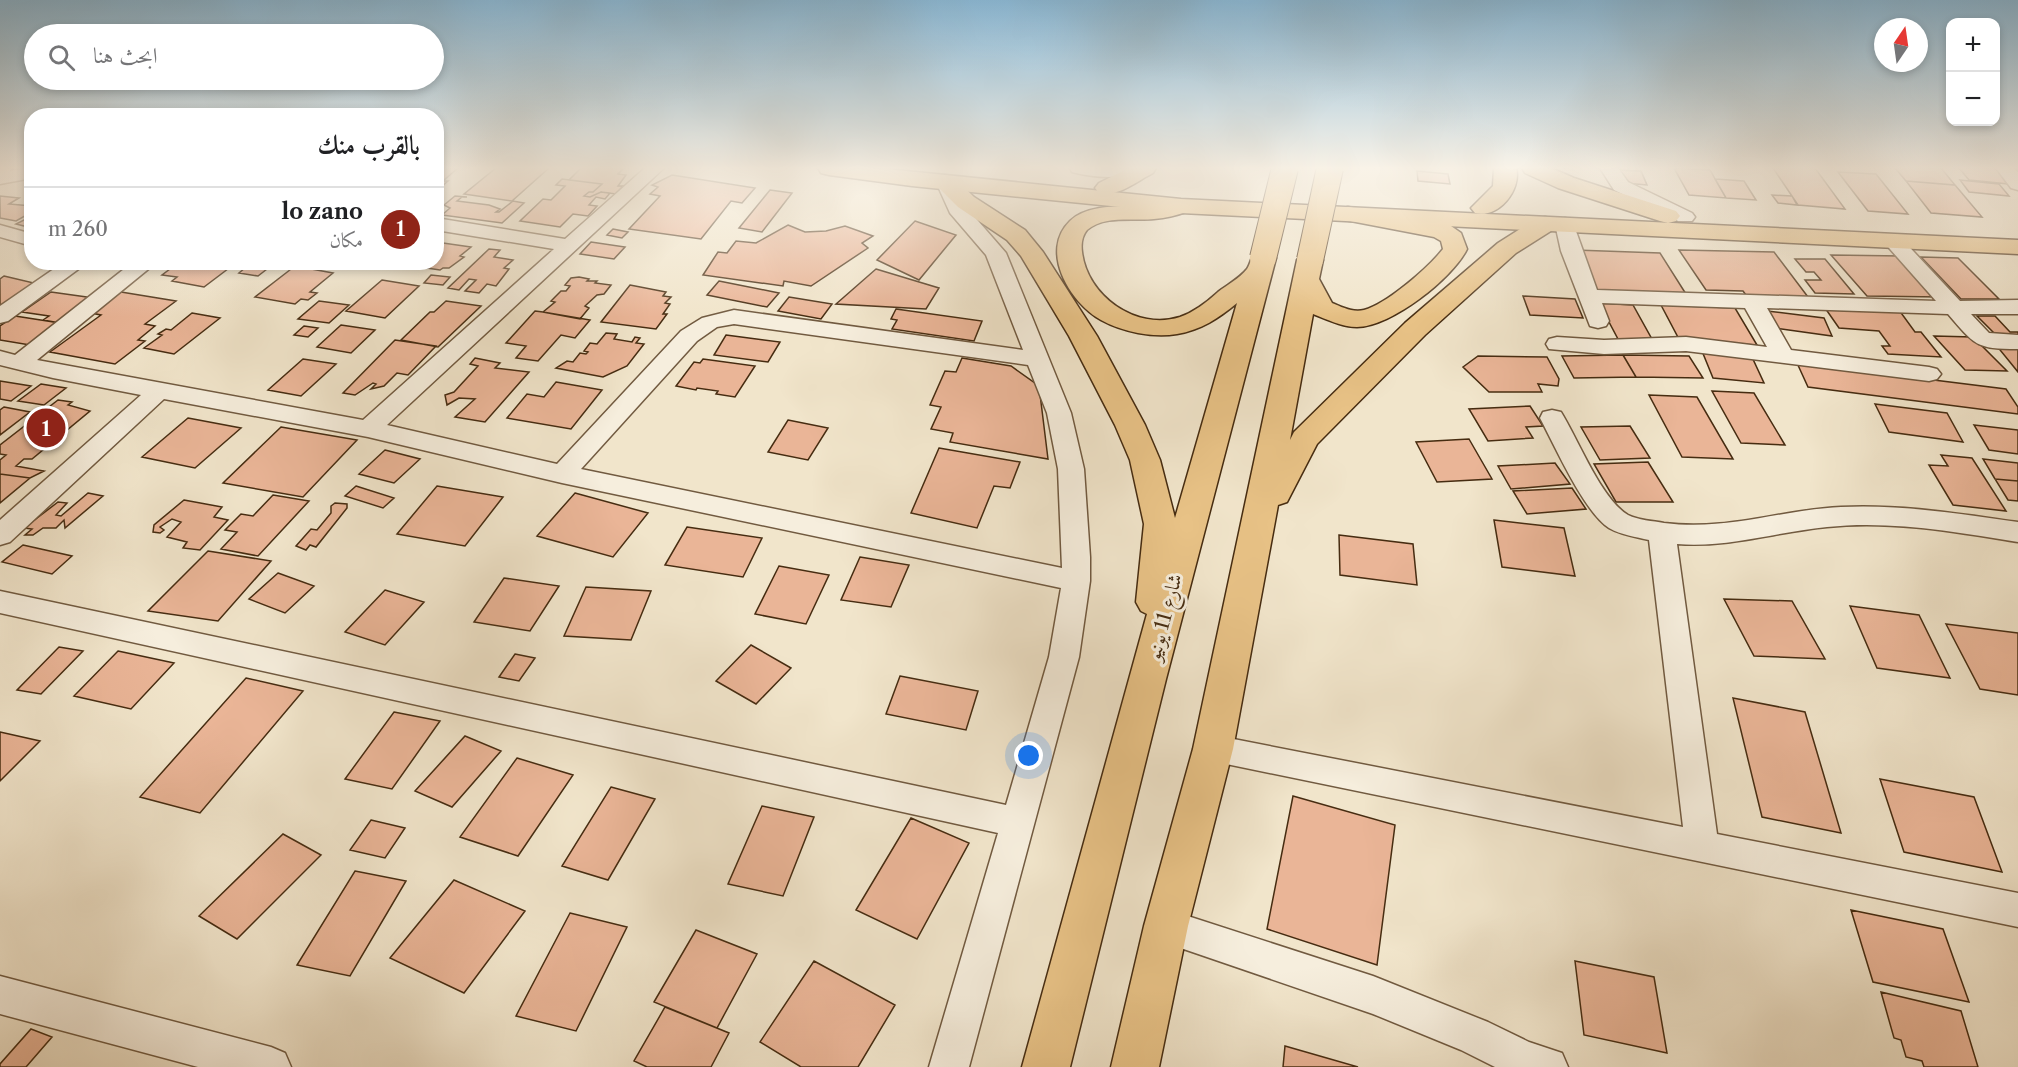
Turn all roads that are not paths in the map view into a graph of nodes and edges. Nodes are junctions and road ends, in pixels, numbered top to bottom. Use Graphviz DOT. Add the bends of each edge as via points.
graph roads {
  1 [pos="599,218"];
  2 [pos="965,218"];
  3 [pos="990,218"];
  4 [pos="1095,218"];
  5 [pos="1273,218"];
  6 [pos="1319,218"];
  7 [pos="1369,218"];
  8 [pos="1427,218"];
  9 [pos="1693,218"];
  10 [pos="1555,224"];
  11 [pos="444,225"];
  12 [pos="0,231"];
  13 [pos="2018,233"];
  14 [pos="24,238"];
  15 [pos="1892,240"];
  16 [pos="568,245"];
  17 [pos="2018,247"];
  18 [pos="1261,265"];
  19 [pos="1308,268"];
  20 [pos="66,270"];
  21 [pos="136,270"];
  22 [pos="1588,296"];
  23 [pos="1752,301"];
  24 [pos="2018,307"];
  25 [pos="1952,308"];
  26 [pos="0,316"];
  27 [pos="1598,321"];
  28 [pos="2018,342"];
  29 [pos="1557,344"];
  30 [pos="1783,356"];
  31 [pos="1037,359"];
  32 [pos="10,360"];
  33 [pos="1929,375"];
  34 [pos="159,391"];
  35 [pos="1552,418"];
  36 [pos="368,429"];
  37 [pos="562,474"];
  38 [pos="1259,525"];
  39 [pos="2018,532"];
  40 [pos="1662,533"];
  41 [pos="0,535"];
  42 [pos="1076,581"];
  43 [pos="0,602"];
  44 [pos="1147,679"];
  45 [pos="1213,749"];
  46 [pos="1017,822"];
  47 [pos="1702,847"];
  48 [pos="2018,910"];
  49 [pos="1166,927"];
  50 [pos="0,995"];
  51 [pos="1533,1065"];
  52 [pos="271,1067"];
  53 [pos="948,1067"];
  54 [pos="1046,1067"];
  55 [pos="1135,1067"];
  1 -- 16 [label="street"];
  2 -- 31 [label="street" via="996,253"];
  3 -- 44 [label="main road" via="1016,235 1031,252 1083,336 1145,460 1160,524"];
  4 -- 18 [label="main road" via="1078,225 1073,232 1068,249 1070,265 1088,298 1132,324 1188,323 1210,310"];
  5 -- 18 [label="main road, شارع 11 يونيو, bridge"];
  6 -- 19 [label="main road, bridge"];
  7 -- 19 [label="main road" via="1442,231 1452,238 1455,249 1385,313 1370,318 1344,317 1322,308"];
  8 -- 10 [label="main road"];
  9 -- 13 [label="main road"];
  10 -- 15 [label="main road"];
  10 -- 22 [label="street" via="1571,251"];
  10 -- 38 [label="main road" via="1507,248 1415,329 1305,439"];
  11 -- 16 [label="street"];
  12 -- 14 [label="street"];
  15 -- 17 [label="main road"];
  15 -- 25 [label="street"];
  16 -- 36 [label="street"];
  18 -- 44 [label="main road, شارع 11 يونيو"];
  19 -- 38 [label="main road"];
  20 -- 26 [label="street"];
  21 -- 32 [label="street"];
  22 -- 23 [label="street"];
  22 -- 27 [label="street"];
  23 -- 25 [label="street"];
  23 -- 30 [label="street"];
  24 -- 25 [label="street"];
  25 -- 28 [label="street" via="1984,340"];
  29 -- 30 [label="street" via="1686,344"];
  30 -- 33 [label="street"];
  31 -- 37 [label="street" via="734,317 714,319 689,336"];
  31 -- 42 [label="street" via="1066,440 1076,530"];
  32 -- 34 [label="street"];
  34 -- 36 [label="street"];
  34 -- 41 [label="street"];
  35 -- 40 [label="street" via="1614,519"];
  36 -- 37 [label="street"];
  37 -- 42 [label="street"];
  38 -- 45 [label="main road"];
  39 -- 40 [label="street" via="1852,516 1740,532"];
  40 -- 47 [label="street"];
  42 -- 46 [label="street" via="1064,657"];
  43 -- 46 [label="street"];
  44 -- 54 [label="main road, شارع 11 يونيو"];
  45 -- 47 [label="street"];
  45 -- 49 [label="main road"];
  46 -- 53 [label="street"];
  47 -- 48 [label="street"];
  49 -- 51 [label="street" via="1372,995 1474,1036"];
  49 -- 55 [label="main road"];
  50 -- 52 [label="street"];
}
